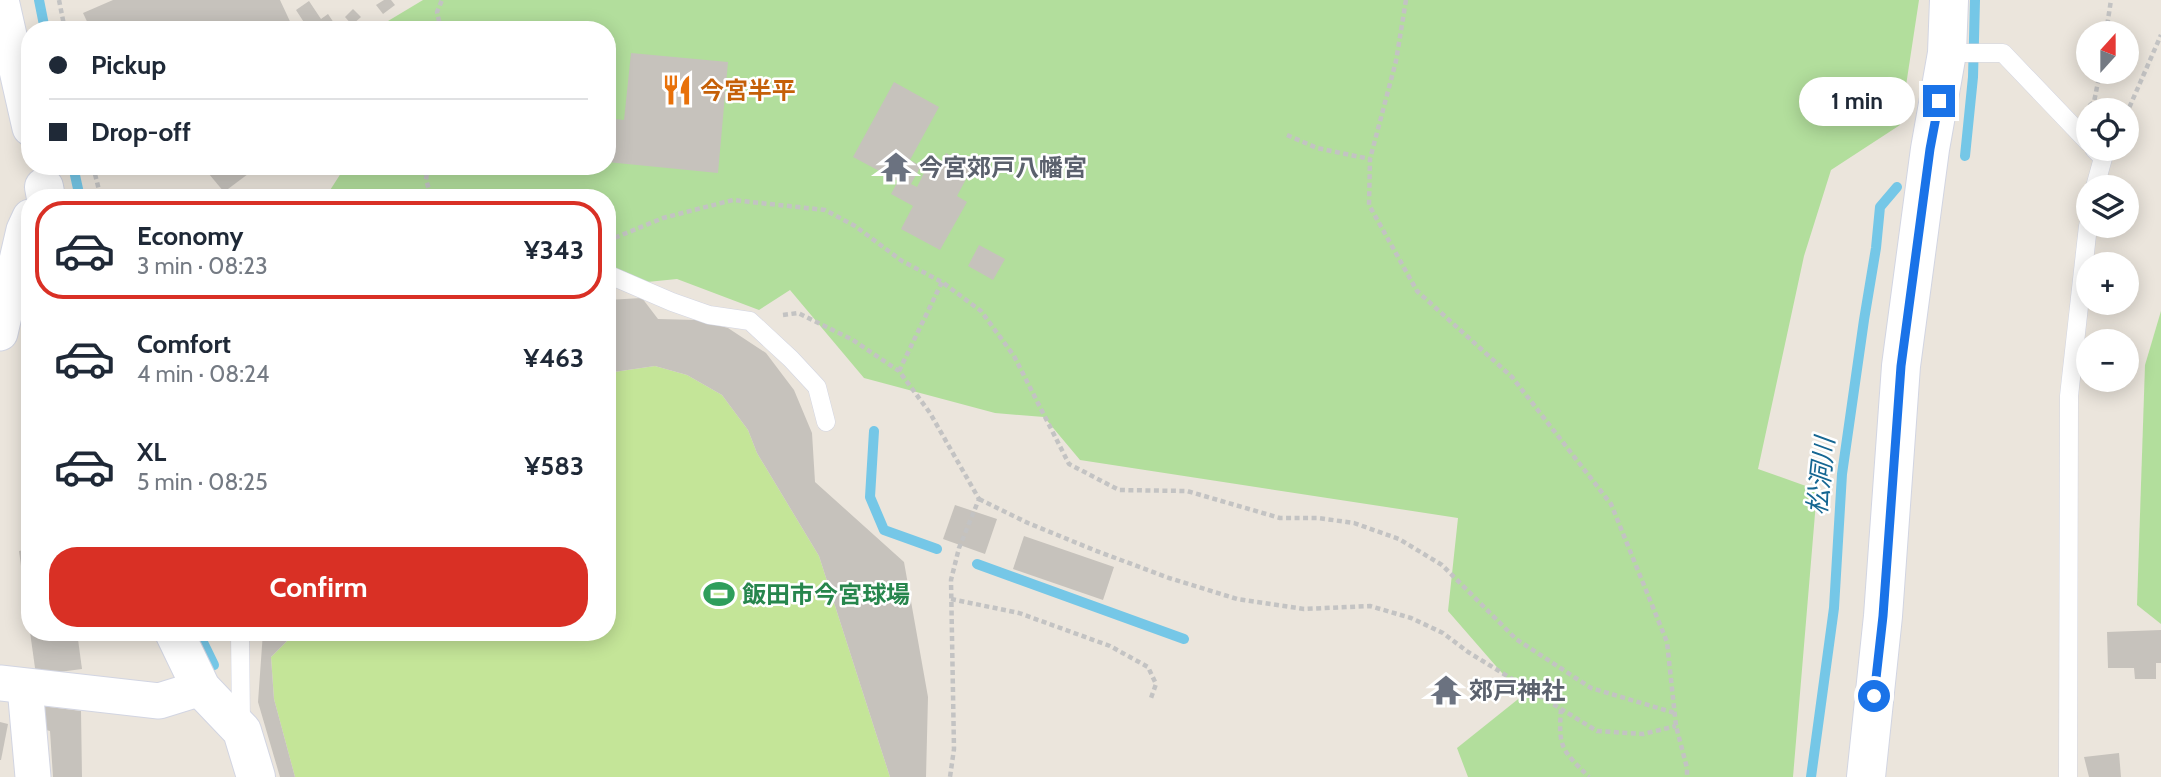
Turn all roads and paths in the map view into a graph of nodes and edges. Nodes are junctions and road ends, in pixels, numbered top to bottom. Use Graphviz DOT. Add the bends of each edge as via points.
graph roads {
  1 [pos="2,0"];
  2 [pos="59,0"];
  3 [pos="442,0"];
  4 [pos="1406,0"];
  5 [pos="1949,0"];
  6 [pos="2111,0"];
  7 [pos="63,21"];
  8 [pos="439,21"];
  9 [pos="2108,21"];
  10 [pos="2161,35"];
  11 [pos="1949,53"];
  12 [pos="2098,84"];
  13 [pos="21,87"];
  14 [pos="2133,98"];
  15 [pos="2070,122"];
  16 [pos="2076,129"];
  17 [pos="1287,135"];
  18 [pos="1370,159"];
  19 [pos="616,237"];
  20 [pos="2087,238"];
  21 [pos="21,242"];
  22 [pos="616,278"];
  23 [pos="942,282"];
  24 [pos="750,321"];
  25 [pos="0,333"];
  26 [pos="899,371"];
  27 [pos="826,422"];
  28 [pos="979,499"];
  29 [pos="951,599"];
  30 [pos="178,641"];
  31 [pos="240,641"];
  32 [pos="13,685"];
  33 [pos="201,688"];
  34 [pos="1151,698"];
  35 [pos="1561,709"];
  36 [pos="1675,713"];
  37 [pos="1676,726"];
  38 [pos="242,731"];
  39 [pos="33,777"];
  40 [pos="256,777"];
  41 [pos="950,777"];
  42 [pos="1589,777"];
  43 [pos="1687,777"];
  44 [pos="1866,777"];
  45 [pos="2068,777"];
  1 -- 13 [label="street"];
  2 -- 7 [label="path"];
  3 -- 8 [label="path"];
  4 -- 18 [label="path" via="1396,61"];
  5 -- 11 [label="street"];
  6 -- 9 [label="path"];
  10 -- 14 [label="path"];
  11 -- 15 [label="lane" via="2003,53"];
  11 -- 44 [label="street" via="1930,149 1901,366"];
  12 -- 15 [label="path" via="2094,102"];
  15 -- 16 [label="lane"];
  17 -- 18 [label="path" via="1317,148"];
  18 -- 36 [label="path" via="1369,205 1417,291 1512,377 1611,504 1668,642"];
  19 -- 23 [label="path" via="663,218 733,200 825,210"];
  20 -- 45 [label="lane" via="2069,396"];
  21 -- 25 [label="street"];
  22 -- 24 [label="lane" via="696,311"];
  23 -- 26 [label="path"];
  23 -- 36 [label="path" via="981,311 1014,356 1069,464 1119,490 1186,491 1280,518 1354,523 1399,539 1441,565 1516,639 1591,688"];
  24 -- 26 [label="path" via="798,313 853,340"];
  24 -- 27 [label="lane" via="817,387"];
  26 -- 28 [label="path" via="930,413"];
  28 -- 29 [label="path" via="952,574"];
  28 -- 35 [label="path" via="1094,550 1237,599 1304,609 1370,606 1411,618 1443,633"];
  29 -- 34 [label="path" via="1019,613 1110,646 1148,667 1156,684"];
  29 -- 41 [label="path" via="954,749"];
  30 -- 33 [label="street"];
  31 -- 38 [label="lane"];
  32 -- 33 [label="street" via="159,701"];
  32 -- 39 [label="street"];
  33 -- 38 [label="street"];
  35 -- 37 [label="path" via="1597,731 1643,734"];
  35 -- 42 [label="path" via="1559,737 1568,756"];
  36 -- 37 [label="path"];
  37 -- 43 [label="path"];
  38 -- 40 [label="street"];
}
